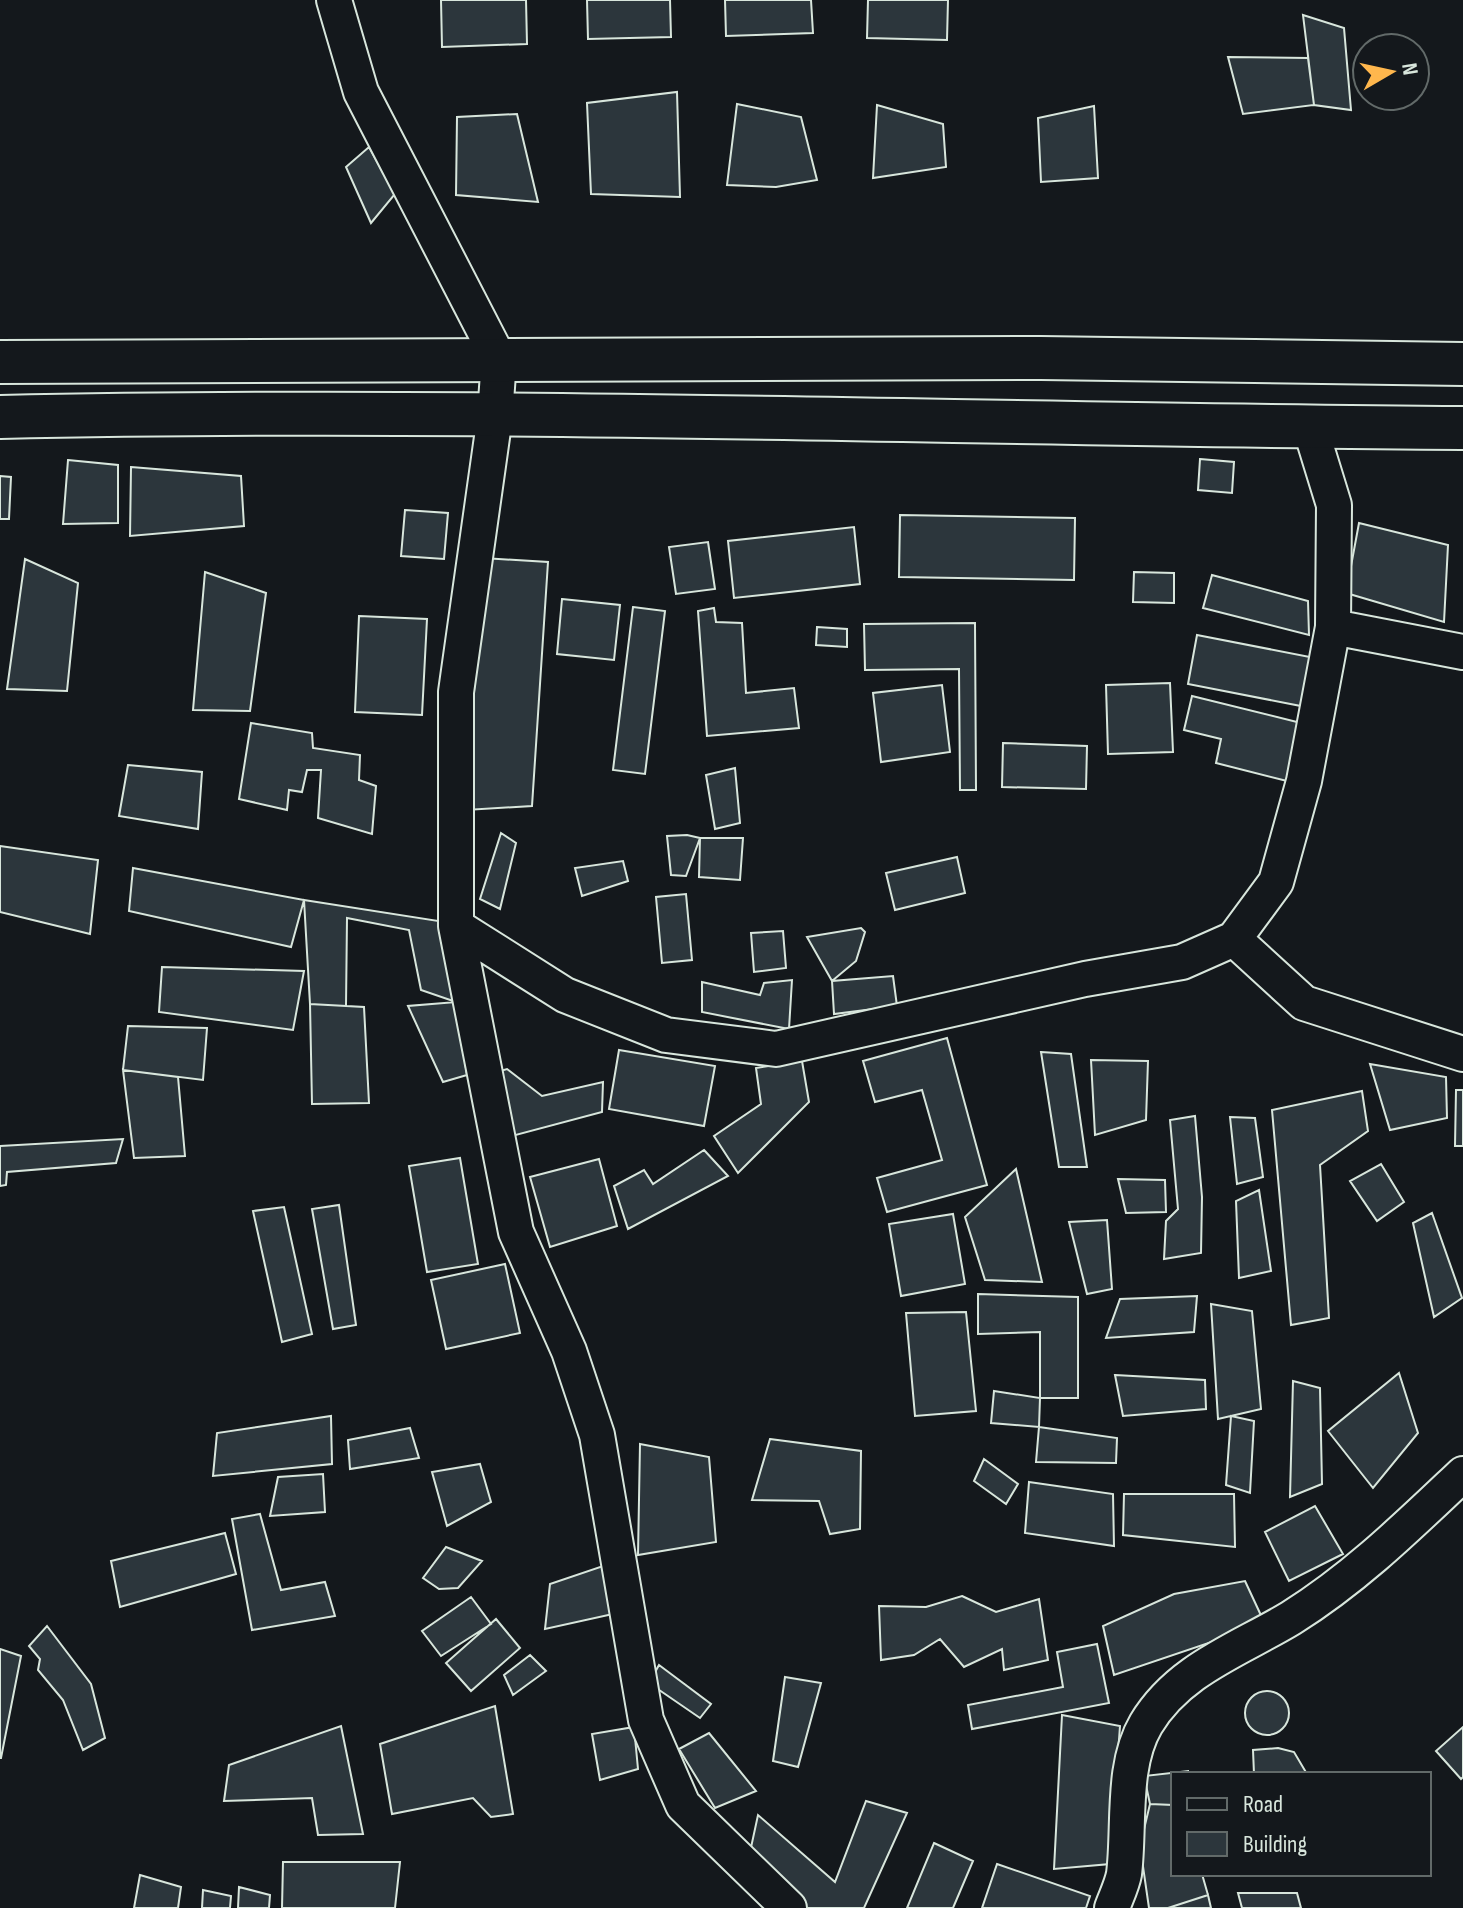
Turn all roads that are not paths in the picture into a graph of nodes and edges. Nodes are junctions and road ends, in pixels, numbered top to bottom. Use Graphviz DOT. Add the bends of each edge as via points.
graph roads {
  1 [pos="334,0"];
  2 [pos="499,359"];
  3 [pos="0,362"];
  4 [pos="1463,364"];
  5 [pos="495,416"];
  6 [pos="0,417"];
  7 [pos="1310,427"];
  8 [pos="1463,428"];
  9 [pos="1333,627"];
  10 [pos="1463,652"];
  11 [pos="456,926"];
  12 [pos="1234,939"];
  13 [pos="1463,1054"];
  14 [pos="1463,1474"];
  15 [pos="789,1908"];
  16 [pos="1112,1908"];
  1 -- 2 [label="street" via="361,92"];
  2 -- 3 [label="street"];
  2 -- 4 [label="street"];
  2 -- 5 [label="street"];
  5 -- 6 [label="street"];
  5 -- 7 [label="street"];
  5 -- 11 [label="street" via="456,692"];
  7 -- 8 [label="street"];
  7 -- 9 [label="street" via="1334,505"];
  9 -- 10 [label="street"];
  9 -- 12 [label="street" via="1304,781 1276,882"];
  11 -- 12 [label="street" via="565,995 666,1035 776,1049 1182,962"];
  11 -- 15 [label="street" via="516,1232 569,1351 597,1435 646,1720 683,1805"];
  12 -- 13 [label="street" via="1304,1003"];
  14 -- 16 [label="street" via="1370,1562 1291,1618 1216,1658 1176,1689 1145,1725 1133,1764 1123,1877"];
}
